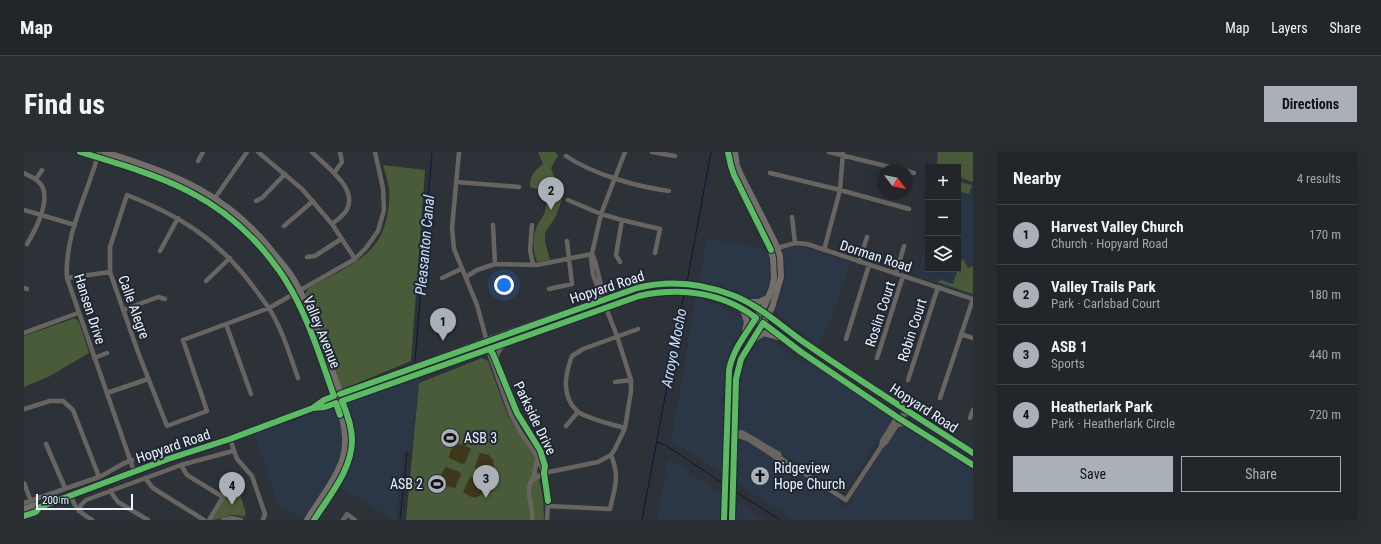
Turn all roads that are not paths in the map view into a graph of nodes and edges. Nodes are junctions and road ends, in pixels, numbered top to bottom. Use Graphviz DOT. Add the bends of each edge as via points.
graph roads {
  1 [pos="80,152"];
  2 [pos="104,152"];
  3 [pos="203,152"];
  4 [pos="247,152"];
  5 [pos="258,152"];
  6 [pos="312,152"];
  7 [pos="340,152"];
  8 [pos="375,152"];
  9 [pos="459,152"];
  10 [pos="625,152"];
  11 [pos="652,152"];
  12 [pos="728,152"];
  13 [pos="735,152"];
  14 [pos="829,152"];
  15 [pos="843,154"];
  16 [pos="98,155"];
  17 [pos="566,156"];
  18 [pos="675,156"];
  19 [pos="198,161"];
  20 [pos="880,164"];
  21 [pos="42,170"];
  22 [pos="24,173"];
  23 [pos="334,173"];
  24 [pos="770,173"];
  25 [pos="285,174"];
  26 [pos="616,178"];
  27 [pos="36,179"];
  28 [pos="456,182"];
  29 [pos="518,187"];
  30 [pos="840,190"];
  31 [pos="669,191"];
  32 [pos="215,198"];
  33 [pos="568,200"];
  34 [pos="256,201"];
  35 [pos="313,201"];
  36 [pos="909,209"];
  37 [pos="24,210"];
  38 [pos="41,214"];
  39 [pos="602,214"];
  40 [pos="792,217"];
  41 [pos="178,218"];
  42 [pos="622,220"];
  43 [pos="332,224"];
  44 [pos="75,225"];
  45 [pos="493,225"];
  46 [pos="532,225"];
  47 [pos="284,226"];
  48 [pos="867,237"];
  49 [pos="341,239"];
  50 [pos="567,241"];
  51 [pos="795,243"];
  52 [pos="27,244"];
  53 [pos="904,246"];
  54 [pos="774,249"];
  55 [pos="824,250"];
  56 [pos="160,251"];
  57 [pos="655,253"];
  58 [pos="592,254"];
  59 [pos="307,257"];
  60 [pos="230,258"];
  61 [pos="569,258"];
  62 [pos="355,259"];
  63 [pos="620,262"];
  64 [pos="859,262"];
  65 [pos="495,264"];
  66 [pos="533,265"];
  67 [pos="869,265"];
  68 [pos="461,269"];
  69 [pos="110,272"];
  70 [pos="896,274"];
  71 [pos="903,276"];
  72 [pos="466,277"];
  73 [pos="67,278"];
  74 [pos="442,278"];
  75 [pos="206,281"];
  76 [pos="938,287"];
  77 [pos="549,289"];
  78 [pos="296,292"];
  79 [pos="769,297"];
  80 [pos="165,299"];
  81 [pos="603,299"];
  82 [pos="973,299"];
  83 [pos="748,302"];
  84 [pos="269,308"];
  85 [pos="606,308"];
  86 [pos="123,310"];
  87 [pos="743,310"];
  88 [pos="761,311"];
  89 [pos="78,313"];
  90 [pos="767,316"];
  91 [pos="756,318"];
  92 [pos="762,323"];
  93 [pos="226,324"];
  94 [pos="638,329"];
  95 [pos="24,333"];
  96 [pos="961,334"];
  97 [pos="617,336"];
  98 [pos="744,336"];
  99 [pos="973,338"];
  100 [pos="783,339"];
  101 [pos="846,339"];
  102 [pos="487,340"];
  103 [pos="752,340"];
  104 [pos="504,344"];
  105 [pos="489,349"];
  106 [pos="107,353"];
  107 [pos="478,353"];
  108 [pos="94,358"];
  109 [pos="877,358"];
  110 [pos="491,360"];
  111 [pos="496,362"];
  112 [pos="298,378"];
  113 [pos="148,379"];
  114 [pos="631,380"];
  115 [pos="908,380"];
  116 [pos="328,381"];
  117 [pos="615,382"];
  118 [pos="337,384"];
  119 [pos="353,390"];
  120 [pos="107,393"];
  121 [pos="250,394"];
  122 [pos="337,395"];
  123 [pos="357,396"];
  124 [pos="940,398"];
  125 [pos="324,400"];
  126 [pos="339,402"];
  127 [pos="325,407"];
  128 [pos="313,408"];
  129 [pos="24,409"];
  130 [pos="973,410"];
  131 [pos="578,412"];
  132 [pos="910,413"];
  133 [pos="344,416"];
  134 [pos="897,417"];
  135 [pos="970,418"];
  136 [pos="907,423"];
  137 [pos="566,426"];
  138 [pos="625,428"];
  139 [pos="735,435"];
  140 [pos="727,436"];
  141 [pos="230,439"];
  142 [pos="46,444"];
  143 [pos="880,447"];
  144 [pos="233,451"];
  145 [pos="973,453"];
  146 [pos="610,454"];
  147 [pos="537,458"];
  148 [pos="132,460"];
  149 [pos="181,465"];
  150 [pos="973,465"];
  151 [pos="134,471"];
  152 [pos="544,473"];
  153 [pos="99,477"];
  154 [pos="146,478"];
  155 [pos="533,479"];
  156 [pos="24,483"];
  157 [pos="65,488"];
  158 [pos="110,492"];
  159 [pos="71,495"];
  160 [pos="31,501"];
  161 [pos="24,503"];
  162 [pos="548,506"];
  163 [pos="40,507"];
  164 [pos="24,509"];
  165 [pos="79,511"];
  166 [pos="24,516"];
  167 [pos="92,520"];
  168 [pos="148,520"];
  169 [pos="204,520"];
  170 [pos="209,520"];
  171 [pos="223,520"];
  172 [pos="240,520"];
  173 [pos="263,520"];
  174 [pos="307,520"];
  175 [pos="314,520"];
  176 [pos="344,520"];
  177 [pos="355,520"];
  178 [pos="532,520"];
  179 [pos="547,520"];
  180 [pos="724,520"];
  181 [pos="732,520"];
  1 -- 16 [label="main road, Valley Avenue"];
  2 -- 32 [label="main road, Valley Avenue" via="177,177"];
  3 -- 19 [label="street"];
  4 -- 32 [label="street"];
  5 -- 25 [label="street"];
  6 -- 23 [label="street"];
  7 -- 23 [label="street" via="342,162"];
  8 -- 62 [label="street" via="383,188 384,210 378,231"];
  9 -- 28 [label="street"];
  10 -- 26 [label="street"];
  11 -- 18 [label="street"];
  12 -- 54 [label="main road" via="734,175"];
  13 -- 54 [label="main road" via="741,175"];
  14 -- 15 [label="street"];
  15 -- 20 [label="street"];
  15 -- 30 [label="street"];
  16 -- 44 [label="street, Hansen Drive"];
  16 -- 78 [label="main road, Valley Avenue" via="174,183 212,204 239,224"];
  17 -- 26 [label="street" via="577,164"];
  21 -- 27 [label="street"];
  22 -- 27 [label="street"];
  23 -- 43 [label="street" via="347,189 350,202 344,213"];
  24 -- 30 [label="street"];
  25 -- 34 [label="street"];
  25 -- 35 [label="street"];
  26 -- 31 [label="street" via="650,189"];
  26 -- 39 [label="street"];
  27 -- 38 [label="street" via="44,194"];
  28 -- 29 [label="street"];
  28 -- 68 [label="street" via="452,240"];
  30 -- 36 [label="street"];
  30 -- 55 [label="street"];
  32 -- 78 [label="main road, Valley Avenue" via="238,214 263,240 292,276"];
  33 -- 39 [label="street"];
  35 -- 43 [label="street"];
  35 -- 47 [label="street"];
  37 -- 38 [label="street"];
  38 -- 44 [label="street"];
  38 -- 52 [label="street"];
  39 -- 42 [label="street"];
  39 -- 58 [label="street"];
  40 -- 51 [label="street"];
  41 -- 56 [label="street"];
  41 -- 60 [label="street" via="203,234"];
  41 -- 69 [label="street, Calle Alegre" via="127,195 110,247"];
  42 -- 57 [label="street" via="660,229"];
  42 -- 63 [label="street" via="616,255"];
  43 -- 49 [label="street"];
  44 -- 73 [label="street, Hansen Drive" via="66,264"];
  45 -- 65 [label="street"];
  46 -- 66 [label="street" via="530,250"];
  48 -- 64 [label="street"];
  49 -- 59 [label="street" via="315,256"];
  49 -- 62 [label="street"];
  50 -- 61 [label="street"];
  51 -- 54 [label="street, Dorman Road"];
  51 -- 55 [label="street, Dorman Road"];
  53 -- 70 [label="street"];
  54 -- 79 [label="main road" via="774,278"];
  54 -- 90 [label="main road" via="781,265 781,277 772,308"];
  55 -- 64 [label="street, Dorman Road"];
  58 -- 61 [label="street"];
  58 -- 81 [label="street" via="595,257"];
  60 -- 75 [label="street"];
  60 -- 84 [label="street" via="242,270"];
  61 -- 66 [label="street"];
  61 -- 77 [label="street" via="572,284"];
  62 -- 78 [label="street"];
  64 -- 67 [label="street, Dorman Road"];
  65 -- 66 [label="street"];
  65 -- 72 [label="street"];
  67 -- 70 [label="street, Dorman Road"];
  67 -- 101 [label="street"];
  68 -- 72 [label="street"];
  68 -- 74 [label="street"];
  69 -- 73 [label="street"];
  69 -- 86 [label="street, Calle Alegre"];
  70 -- 71 [label="street, Dorman Road"];
  71 -- 76 [label="street, Dorman Road"];
  71 -- 109 [label="street, Roslin Court"];
  72 -- 102 [label="street"];
  73 -- 89 [label="street, Hansen Drive"];
  76 -- 82 [label="street, Dorman Road"];
  76 -- 115 [label="street, Robin Court"];
  78 -- 84 [label="street"];
  78 -- 116 [label="main road, Valley Avenue"];
  78 -- 118 [label="main road, Valley Avenue" via="312,317"];
  79 -- 83 [label="main road" via="759,302"];
  79 -- 88 [label="main road"];
  80 -- 86 [label="street" via="158,297"];
  81 -- 83 [label="main road, Hopyard Road" via="650,285 673,283 696,284 732,294"];
  81 -- 85 [label="street"];
  81 -- 102 [label="main road, Hopyard Road"];
  82 -- 96 [label="street"];
  83 -- 88 [label="main road, Hopyard Road"];
  84 -- 93 [label="street"];
  84 -- 112 [label="street"];
  85 -- 87 [label="main road, Hopyard Road" via="639,296 672,291 695,292 714,297"];
  85 -- 97 [label="street"];
  85 -- 104 [label="main road, Hopyard Road"];
  86 -- 113 [label="street, Calle Alegre"];
  87 -- 91 [label="main road, Hopyard Road"];
  87 -- 98 [label="main road" via="747,322"];
  88 -- 90 [label="main road, Hopyard Road"];
  88 -- 91 [label="main road"];
  89 -- 95 [label="street"];
  89 -- 108 [label="street, Hansen Drive"];
  90 -- 92 [label="main road"];
  90 -- 132 [label="main road, Hopyard Road"];
  91 -- 92 [label="main road, Hopyard Road"];
  91 -- 98 [label="main road"];
  92 -- 100 [label="main road, Hopyard Road"];
  92 -- 103 [label="main road"];
  93 -- 113 [label="street, Calle Alegre" via="183,340 207,411 167,426"];
  93 -- 121 [label="street"];
  94 -- 97 [label="street"];
  96 -- 99 [label="street"];
  96 -- 124 [label="street"];
  97 -- 114 [label="street"];
  97 -- 131 [label="street" via="572,356 565,377 566,389 569,400"];
  98 -- 140 [label="main road" via="731,360 729,370"];
  100 -- 103 [label="main road" via="764,333"];
  100 -- 134 [label="main road, Hopyard Road"];
  102 -- 105 [label="street"];
  102 -- 119 [label="main road, Hopyard Road"];
  103 -- 139 [label="main road" via="741,359 736,379"];
  104 -- 105 [label="main road, Hopyard Road"];
  104 -- 111 [label="street" via="497,354"];
  105 -- 107 [label="main road, Hopyard Road"];
  105 -- 110 [label="street, Parkside Drive"];
  105 -- 111 [label="street, Parkside Drive"];
  106 -- 108 [label="street"];
  107 -- 110 [label="street"];
  107 -- 123 [label="main road, Hopyard Road"];
  108 -- 120 [label="street, Hansen Drive"];
  110 -- 147 [label="street, Parkside Drive" via="511,416"];
  111 -- 152 [label="street, Parkside Drive" via="517,413 540,450 545,466"];
  113 -- 120 [label="street"];
  114 -- 117 [label="street"];
  114 -- 138 [label="street"];
  116 -- 122 [label="main road, Valley Avenue"];
  116 -- 125 [label="main road" via="329,392"];
  118 -- 119 [label="main road"];
  118 -- 122 [label="main road, Valley Avenue"];
  119 -- 122 [label="main road, Hopyard Road"];
  120 -- 148 [label="street, Hansen Drive"];
  122 -- 125 [label="main road, Hopyard Road"];
  122 -- 126 [label="main road, Valley Avenue"];
  123 -- 126 [label="main road, Hopyard Road"];
  123 -- 133 [label="main road"];
  125 -- 128 [label="main road, Hopyard Road"];
  126 -- 127 [label="main road, Hopyard Road"];
  126 -- 133 [label="main road, Valley Avenue"];
  127 -- 128 [label="main road, Hopyard Road"];
  127 -- 133 [label="main road"];
  128 -- 141 [label="main road, Hopyard Road"];
  129 -- 153 [label="street" via="50,400 63,401 73,410"];
  130 -- 135 [label="street"];
  131 -- 137 [label="street"];
  131 -- 138 [label="street"];
  132 -- 134 [label="street"];
  132 -- 145 [label="main road, Hopyard Road"];
  133 -- 174 [label="main road, Valley Avenue" via="346,441 343,458"];
  133 -- 175 [label="main road, Valley Avenue" via="350,423 352,439 349,460"];
  134 -- 136 [label="main road, Hopyard Road"];
  134 -- 143 [label="street"];
  136 -- 143 [label="street" via="897,425"];
  136 -- 150 [label="main road, Hopyard Road"];
  138 -- 146 [label="street"];
  139 -- 140 [label="street"];
  139 -- 143 [label="street" via="748,439 846,500"];
  139 -- 181 [label="main road"];
  140 -- 180 [label="main road"];
  141 -- 144 [label="street"];
  141 -- 151 [label="main road, Hopyard Road"];
  142 -- 157 [label="street"];
  144 -- 149 [label="street, Hopyard Road"];
  144 -- 173 [label="street" via="252,476 265,514"];
  146 -- 152 [label="street" via="598,462"];
  146 -- 162 [label="street" via="617,474 610,510"];
  147 -- 152 [label="street, Parkside Drive"];
  147 -- 155 [label="street"];
  148 -- 151 [label="street, Hansen Drive"];
  148 -- 153 [label="street, Hopyard Road"];
  149 -- 154 [label="street, Hopyard Road"];
  149 -- 170 [label="street" via="187,475 223,497"];
  151 -- 159 [label="main road, Hopyard Road"];
  152 -- 155 [label="street"];
  152 -- 162 [label="street, Parkside Drive"];
  153 -- 157 [label="street, Hopyard Road"];
  154 -- 158 [label="street, Hopyard Road"];
  154 -- 169 [label="street" via="153,488"];
  155 -- 178 [label="street" via="528,492"];
  156 -- 160 [label="street"];
  157 -- 160 [label="street, Hopyard Road"];
  158 -- 165 [label="street, Hopyard Road" via="86,500"];
  158 -- 168 [label="street" via="118,502"];
  159 -- 163 [label="main road, Hopyard Road"];
  159 -- 165 [label="street" via="73,504"];
  160 -- 161 [label="street, Hopyard Road"];
  162 -- 179 [label="street, Parkside Drive"];
  163 -- 164 [label="main road, Hopyard Road" via="35,505"];
  163 -- 166 [label="main road, Hopyard Road" via="36,512"];
  165 -- 167 [label="street"];
  171 -- 172 [label="street"];
  176 -- 177 [label="street" via="347,514"];
}
